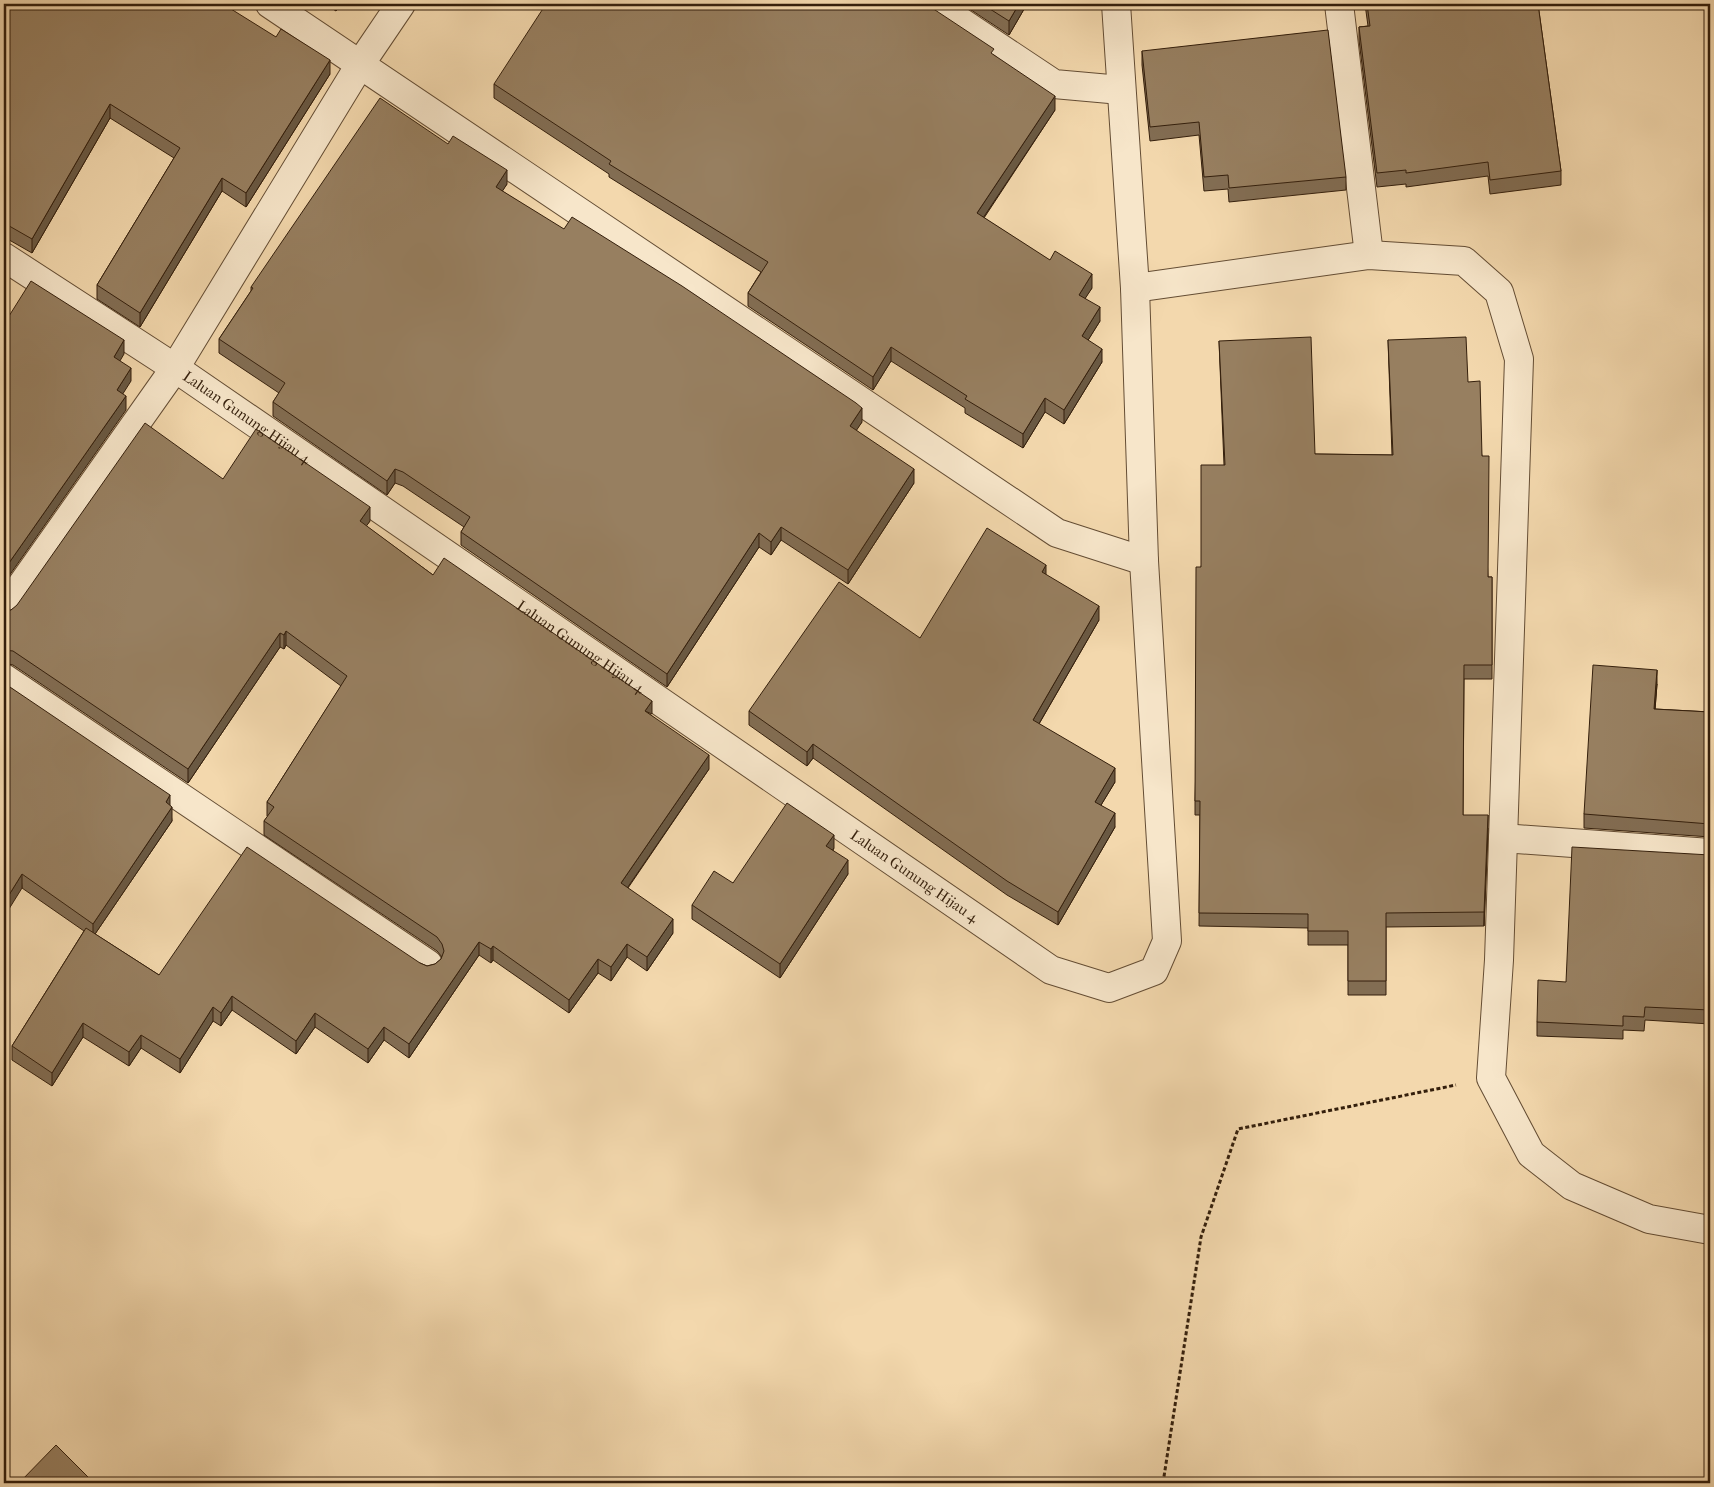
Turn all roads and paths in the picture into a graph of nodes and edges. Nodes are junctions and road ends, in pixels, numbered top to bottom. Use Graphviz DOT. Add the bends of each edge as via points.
graph roads {
  1 [pos="270,4"];
  2 [pos="401,4"];
  3 [pos="934,4"];
  4 [pos="1116,4"];
  5 [pos="1339,4"];
  6 [pos="361,64"];
  7 [pos="1121,90"];
  8 [pos="1368,255"];
  9 [pos="4,257"];
  10 [pos="1135,288"];
  11 [pos="175,368"];
  12 [pos="1144,561"];
  13 [pos="4,610"];
  14 [pos="4,678"];
  15 [pos="1503,838"];
  16 [pos="1710,853"];
  17 [pos="428,964"];
  18 [pos="1491,1078"];
  19 [pos="1710,1230"];
  20 [pos="1163,1483"];
  1 -- 6 [label="street"];
  2 -- 6 [label="street"];
  3 -- 7 [label="street" via="1054,84"];
  4 -- 7 [label="street, Laluan Gunung Hijau 4"];
  5 -- 8 [label="street"];
  6 -- 11 [label="street"];
  6 -- 12 [label="street" via="1057,532"];
  7 -- 10 [label="street, Laluan Gunung Hijau 4"];
  8 -- 10 [label="street"];
  8 -- 15 [label="street" via="1464,261 1499,292 1520,359"];
  9 -- 11 [label="street, Laluan Gunung Hijau 4"];
  10 -- 12 [label="street, Laluan Gunung Hijau 4"];
  11 -- 12 [label="street, Laluan Gunung Hijau 4" via="1051,970 1109,988 1154,972 1166,941"];
  11 -- 13 [label="street"];
  14 -- 17 [label="street"];
  15 -- 16 [label="street"];
  15 -- 18 [label="street"];
  18 -- 19 [label="street" via="1531,1154 1572,1186 1649,1219"];
  18 -- 20 [label="path" via="1238,1128 1202,1237"];
}
